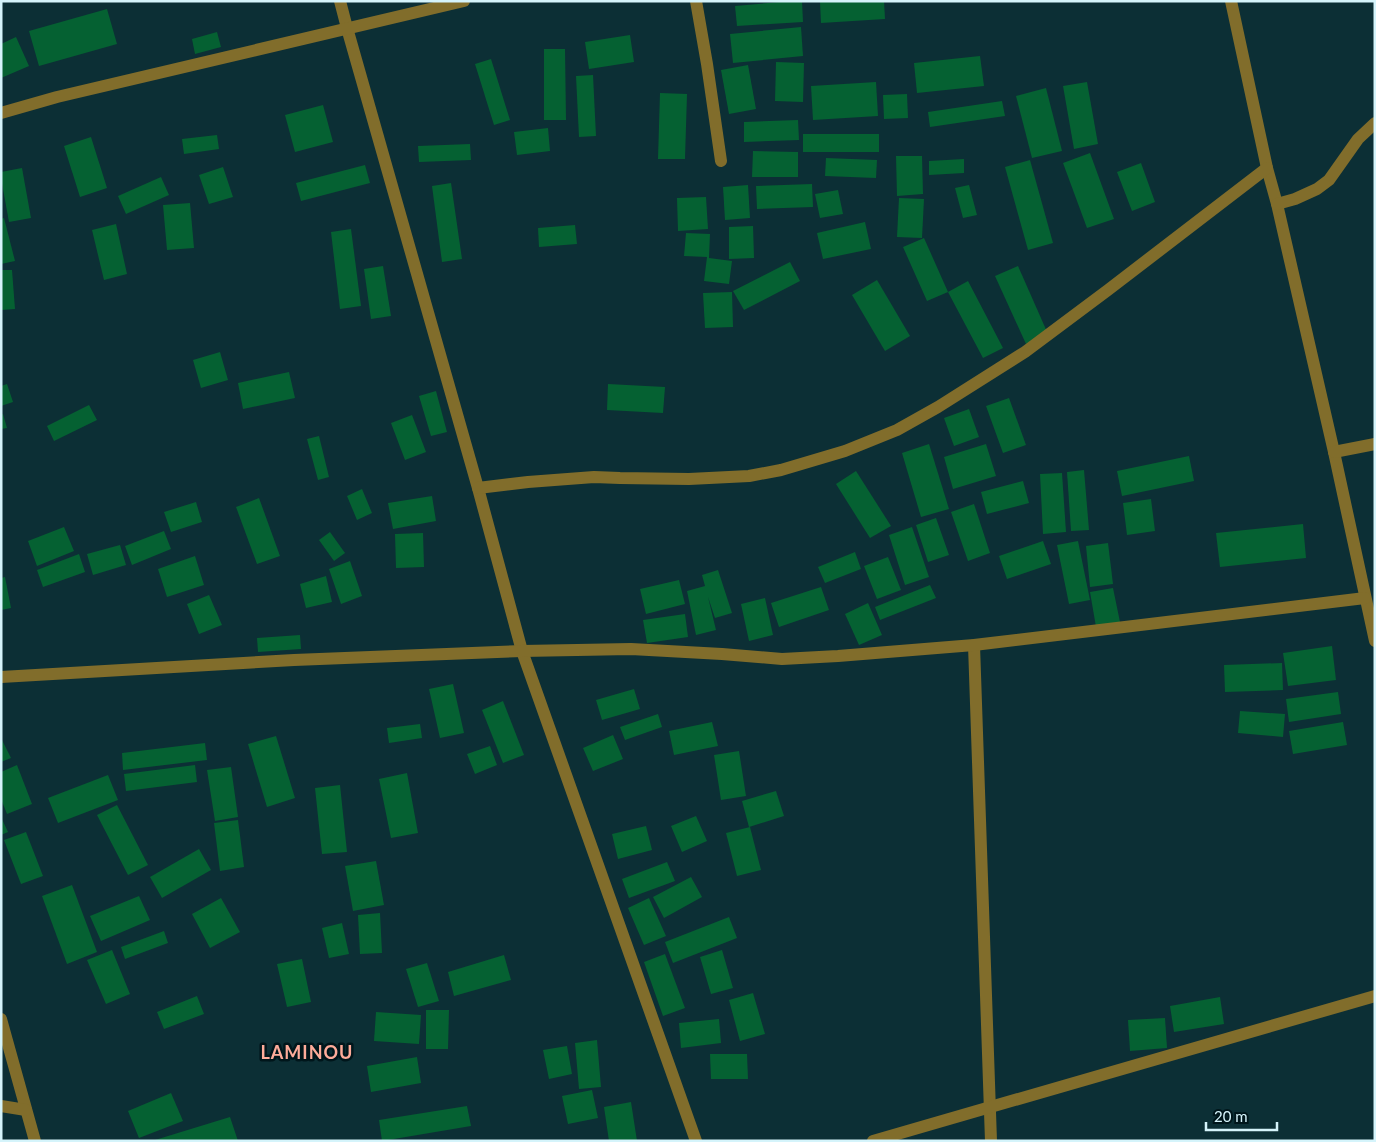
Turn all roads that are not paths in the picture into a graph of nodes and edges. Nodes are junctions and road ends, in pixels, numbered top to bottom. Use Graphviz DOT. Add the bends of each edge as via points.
graph roads {
  1 [pos="340,1"];
  2 [pos="464,1"];
  3 [pos="696,1"];
  4 [pos="1231,1"];
  5 [pos="347,28"];
  6 [pos="1,113"];
  7 [pos="1375,123"];
  8 [pos="721,162"];
  9 [pos="1267,168"];
  10 [pos="1277,204"];
  11 [pos="1375,444"];
  12 [pos="1334,452"];
  13 [pos="478,488"];
  14 [pos="1365,598"];
  15 [pos="1375,641"];
  16 [pos="974,645"];
  17 [pos="522,651"];
  18 [pos="1,677"];
  19 [pos="1375,996"];
  20 [pos="1,1019"];
  21 [pos="1,1106"];
  22 [pos="990,1107"];
  23 [pos="26,1110"];
  24 [pos="35,1141"];
  25 [pos="696,1141"];
  26 [pos="873,1141"];
  27 [pos="992,1141"];
  1 -- 5 [label="street"];
  2 -- 5 [label="street"];
  3 -- 8 [label="street"];
  4 -- 9 [label="street"];
  5 -- 6 [label="street"];
  5 -- 13 [label="street"];
  7 -- 10 [label="street" via="1358,139 1329,180 1317,189"];
  9 -- 10 [label="street"];
  9 -- 13 [label="street" via="1025,352 897,430 845,451 748,476 689,479 594,477"];
  10 -- 12 [label="street"];
  11 -- 12 [label="street"];
  12 -- 14 [label="street"];
  13 -- 17 [label="street"];
  14 -- 15 [label="street"];
  14 -- 16 [label="street"];
  16 -- 17 [label="street" via="782,659 631,649"];
  16 -- 22 [label="street"];
  17 -- 18 [label="street"];
  17 -- 25 [label="street"];
  19 -- 22 [label="street"];
  20 -- 23 [label="street"];
  21 -- 23 [label="street"];
  22 -- 26 [label="street"];
  22 -- 27 [label="street"];
  23 -- 24 [label="street"];
}
